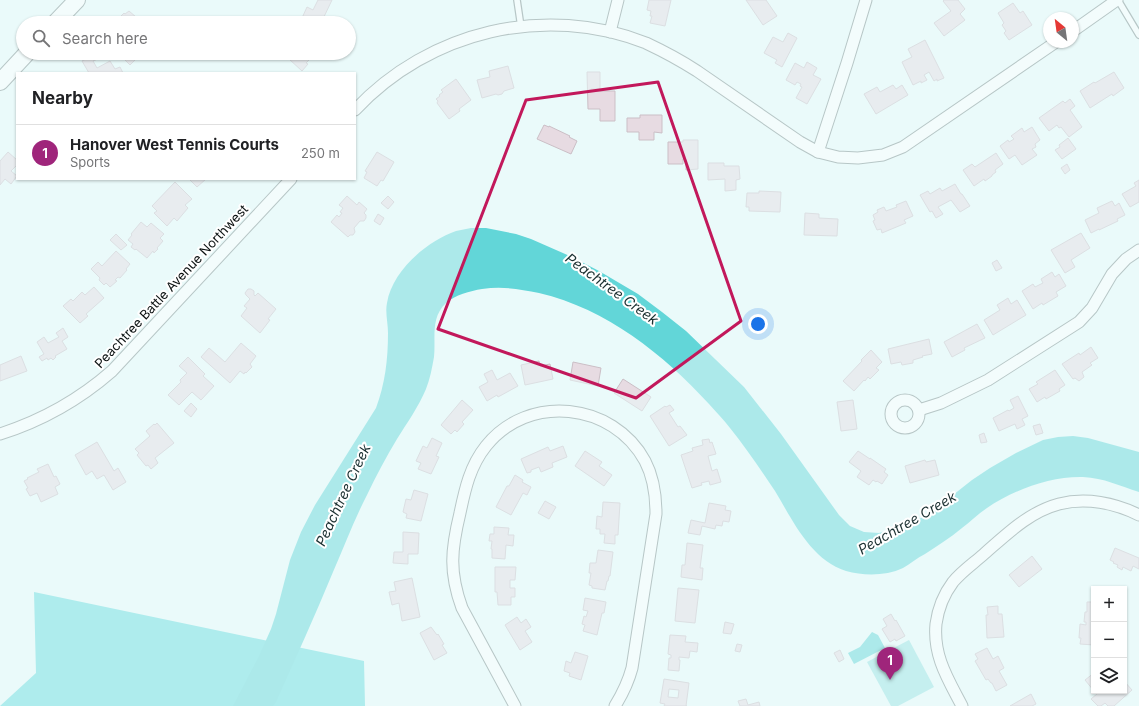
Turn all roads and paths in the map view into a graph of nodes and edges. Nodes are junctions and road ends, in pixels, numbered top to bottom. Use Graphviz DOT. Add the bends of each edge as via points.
graph roads {
  1 [pos="77,0"];
  2 [pos="517,0"];
  3 [pos="618,0"];
  4 [pos="866,0"];
  5 [pos="1118,0"];
  6 [pos="62,16"];
  7 [pos="1079,26"];
  8 [pos="521,27"];
  9 [pos="610,32"];
  10 [pos="1139,35"];
  11 [pos="1047,48"];
  12 [pos="20,60"];
  13 [pos="0,82"];
  14 [pos="356,109"];
  15 [pos="818,152"];
  16 [pos="290,180"];
  17 [pos="1139,250"];
  18 [pos="919,410"];
  19 [pos="0,434"];
  20 [pos="1139,515"];
  21 [pos="515,706"];
  22 [pos="615,706"];
  23 [pos="962,706"];
  1 -- 6 [label="street"];
  2 -- 8 [label="lane"];
  3 -- 9 [label="street"];
  4 -- 15 [label="street"];
  5 -- 7 [label="street"];
  5 -- 10 [label="lane"];
  8 -- 9 [label="street" via="557,25"];
  8 -- 14 [label="street" via="477,35 425,56 402,70"];
  9 -- 15 [label="street" via="645,43 679,60"];
  11 -- 15 [label="street" via="903,147 883,155 858,158"];
  12 -- 13 [label="street"];
  16 -- 19 [label="street, Peachtree Battle Avenue Northwest" via="100,382 43,418"];
  17 -- 18 [label="street" via="1112,274 1092,308 1079,322 988,380 941,403"];
  20 -- 23 [label="street" via="1097,502 1059,504 1019,524 962,573 950,587 940,606 935,638 945,674"];
  21 -- 22 [label="street" via="459,601 452,566 455,534 468,479 486,445 503,429 524,418 546,412 568,411 587,415 620,431 633,444 644,461 652,478 656,496 656,514 632,668 624,691"];
}
